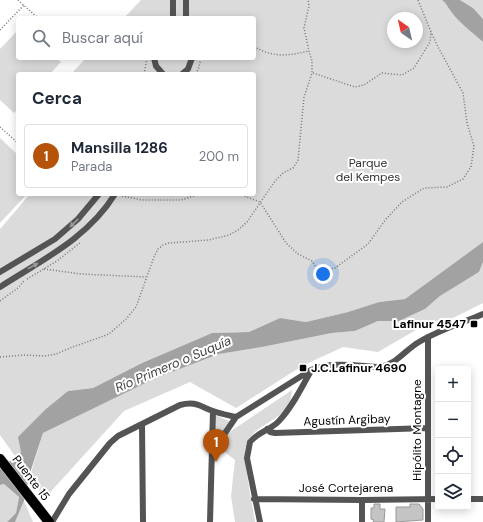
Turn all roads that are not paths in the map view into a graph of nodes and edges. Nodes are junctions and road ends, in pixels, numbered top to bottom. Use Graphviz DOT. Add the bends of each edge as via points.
graph roads {
  1 [pos="173,0"];
  2 [pos="186,0"];
  3 [pos="173,16"];
  4 [pos="186,16"];
  5 [pos="154,60"];
  6 [pos="191,60"];
  7 [pos="156,66"];
  8 [pos="158,72"];
  9 [pos="161,72"];
  10 [pos="184,72"];
  11 [pos="98,196"];
  12 [pos="118,196"];
  13 [pos="0,272"];
  14 [pos="0,287"];
  15 [pos="483,314"];
  16 [pos="428,337"];
  17 [pos="312,370"];
  18 [pos="213,411"];
  19 [pos="236,417"];
  20 [pos="142,424"];
  21 [pos="428,428"];
  22 [pos="267,429"];
  23 [pos="212,457"];
  24 [pos="0,459"];
  25 [pos="254,499"];
  26 [pos="428,499"];
  27 [pos="435,499"];
  28 [pos="471,499"];
  29 [pos="483,499"];
  30 [pos="362,500"];
  31 [pos="49,522"];
  32 [pos="52,522"];
  33 [pos="143,522"];
  34 [pos="210,522"];
  35 [pos="260,522"];
  36 [pos="362,522"];
  37 [pos="428,522"];
  1 -- 3 [label="street"];
  2 -- 4 [label="street"];
  5 -- 7 [label="street"];
  6 -- 10 [label="street"];
  7 -- 8 [label="street"];
  7 -- 9 [label="street"];
  11 -- 13 [label="street, one-way" via="56,239"];
  14 -- 12 [label="street, one-way" via="72,241"];
  15 -- 16 [label="street"];
  16 -- 17 [label="street" via="388,366 331,364"];
  16 -- 21 [label="street, Hipólito Montagne"];
  17 -- 19 [label="street"];
  17 -- 22 [label="street" via="285,414"];
  18 -- 19 [label="street"];
  18 -- 20 [label="street" via="200,404 180,405"];
  18 -- 23 [label="street"];
  19 -- 23 [label="street"];
  20 -- 32 [label="street" via="110,443 69,494"];
  20 -- 33 [label="street"];
  21 -- 22 [label="street, Agustín Argibay" via="275,433"];
  21 -- 26 [label="street, Hipólito Montagne"];
  22 -- 25 [label="street" via="254,437 248,448 247,458"];
  23 -- 34 [label="street"];
  24 -- 31 [label="main road, Puente 15"];
  25 -- 30 [label="street, José Cortejarena"];
  25 -- 35 [label="street"];
  26 -- 27 [label="street, José Cortejarena"];
  26 -- 30 [label="street, José Cortejarena"];
  26 -- 37 [label="street, Hipólito Montagne"];
  28 -- 29 [label="street"];
  30 -- 36 [label="street"];
}
